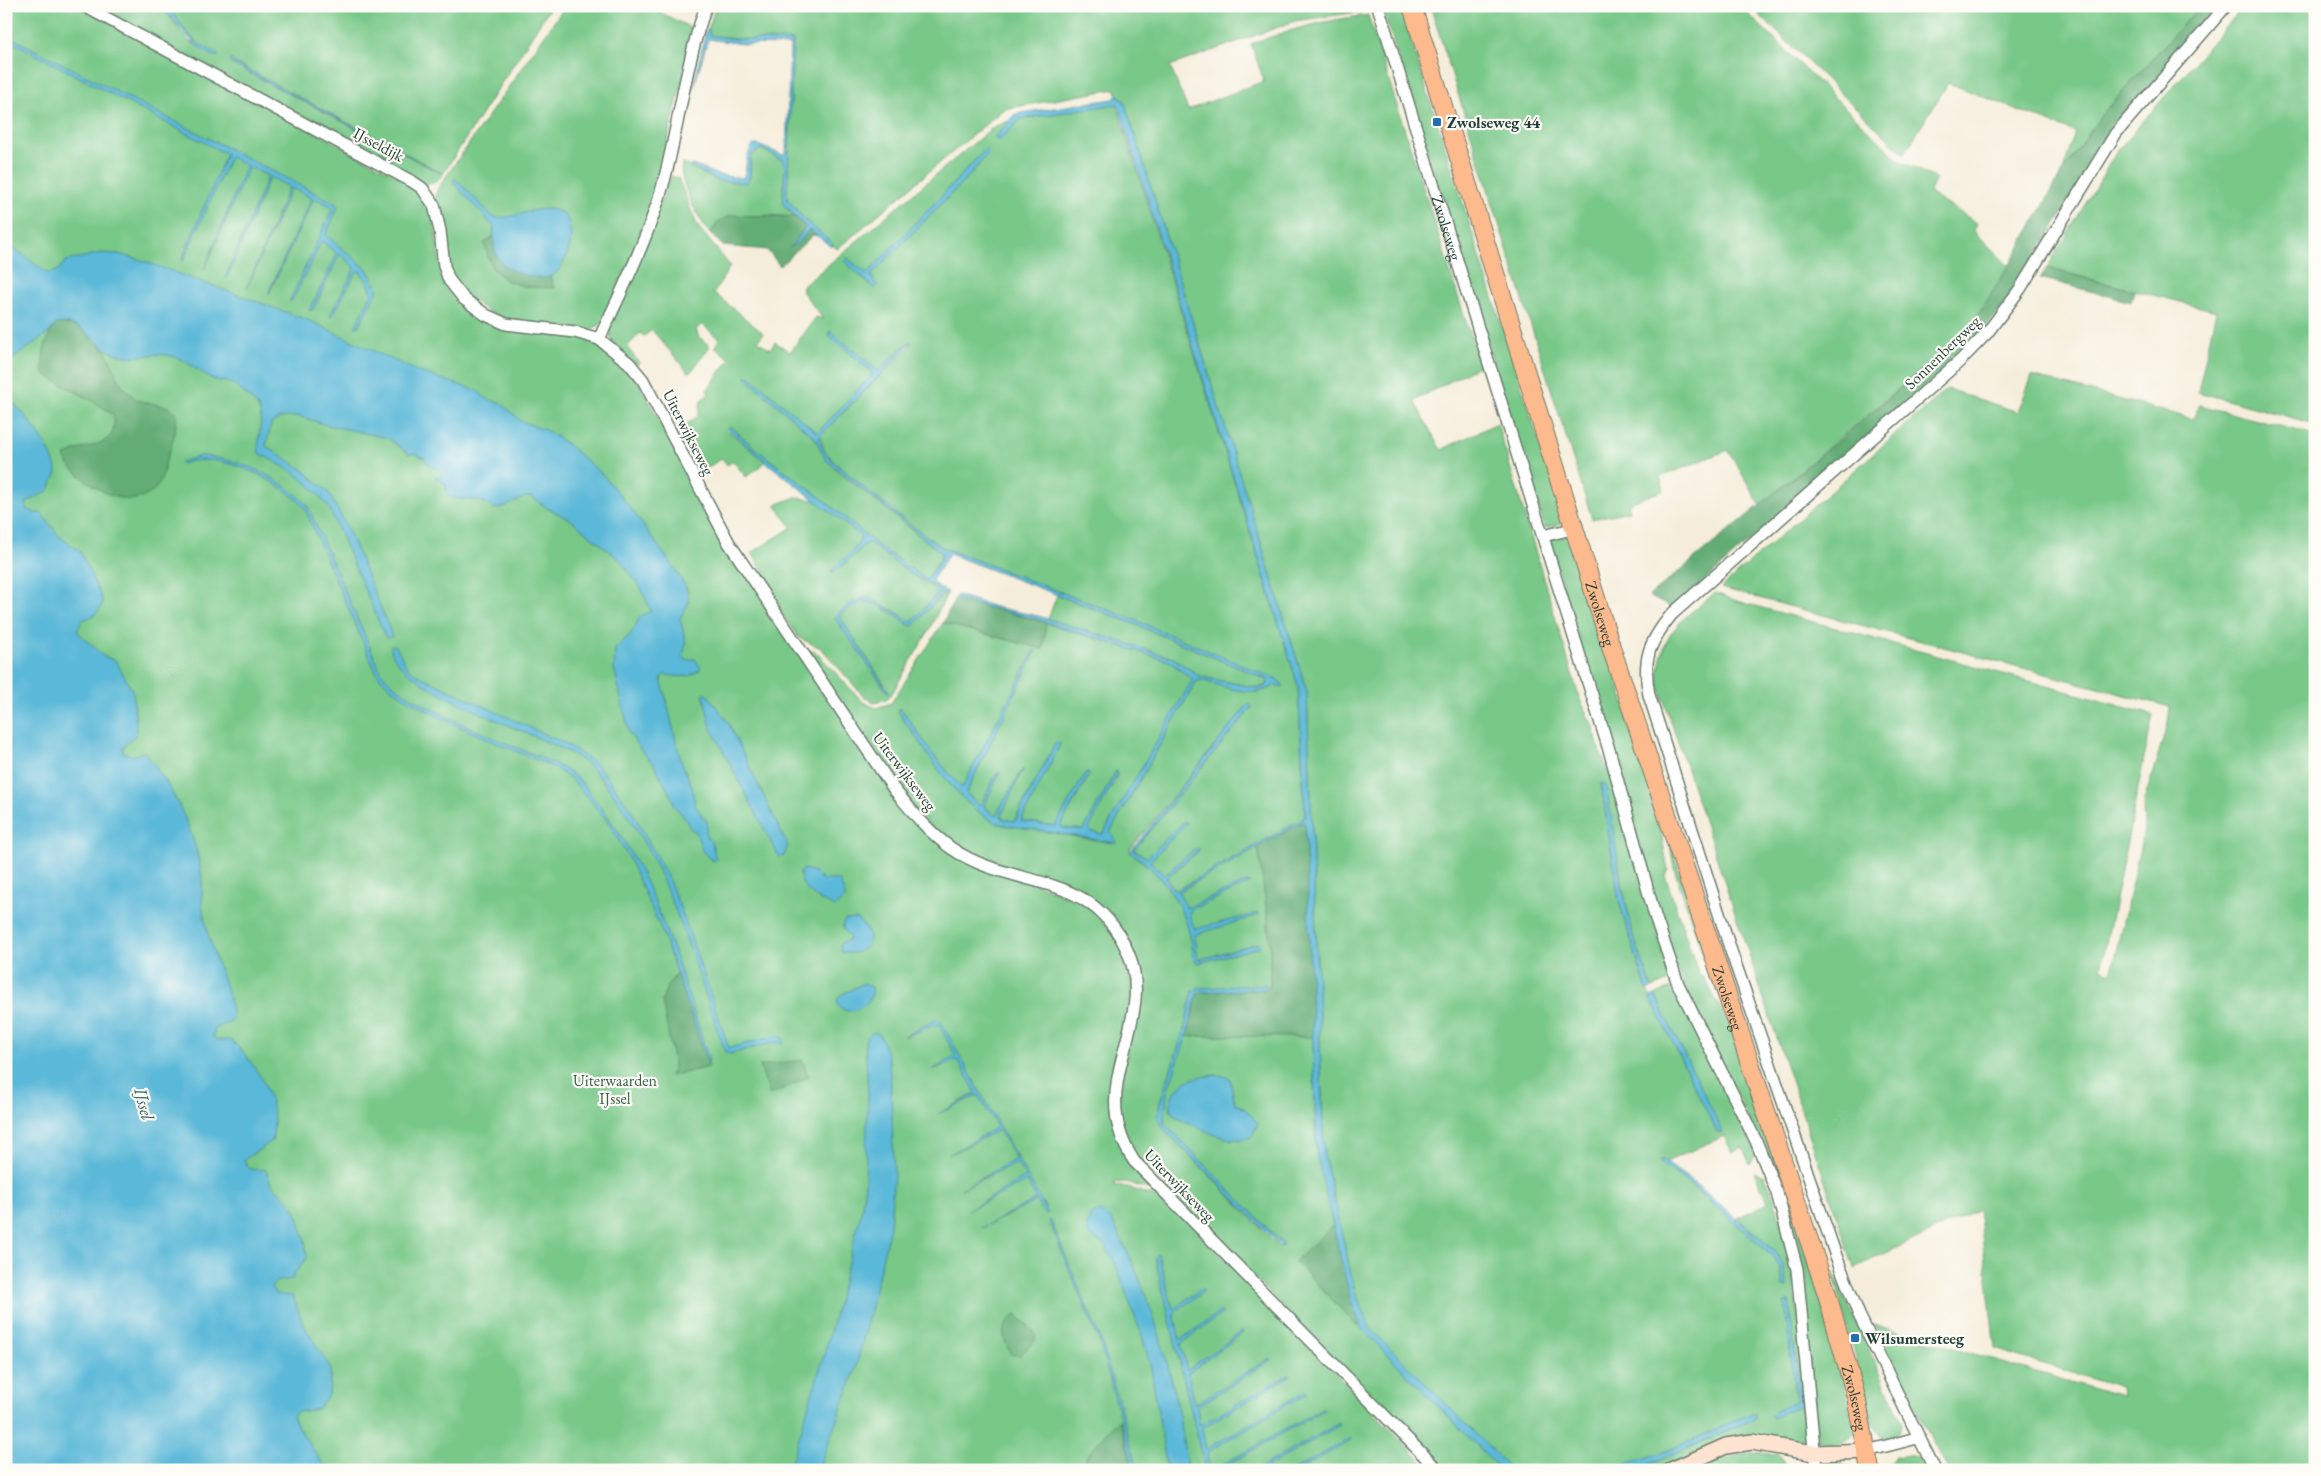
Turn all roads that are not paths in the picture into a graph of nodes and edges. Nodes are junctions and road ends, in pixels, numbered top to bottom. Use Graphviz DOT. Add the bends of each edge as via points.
graph roads {
  1 [pos="84,6"];
  2 [pos="706,6"];
  3 [pos="1378,6"];
  4 [pos="1412,6"];
  5 [pos="2226,6"];
  6 [pos="599,339"];
  7 [pos="1576,528"];
  8 [pos="1543,536"];
  9 [pos="1646,680"];
  10 [pos="1917,1438"];
  11 [pos="1867,1451"];
  12 [pos="1814,1453"];
  13 [pos="1434,1467"];
  14 [pos="1671,1470"];
  15 [pos="1816,1470"];
  16 [pos="1870,1470"];
  17 [pos="1934,1470"];
  1 -- 6 [label="street, IJsseldijk" via="422,188 434,205 449,280 464,299 486,314 517,326 575,332"];
  2 -- 6 [label="street" via="676,120 667,170 647,229"];
  3 -- 8 [label="street, Zwolseweg"];
  4 -- 7 [label="main road, Zwolseweg"];
  5 -- 9 [label="street, Sonnenbergweg" via="2116,133 2020,289 1987,333 1960,362 1672,614 1651,643"];
  6 -- 13 [label="street, Uiterwijkseweg" via="629,363 643,380 729,543 893,788 921,822 951,848 989,867 1078,894 1098,908 1111,923 1128,951 1136,980 1135,1006 1115,1093 1116,1120 1126,1149 1170,1200"];
  7 -- 8 [label="street"];
  7 -- 11 [label="main road, Zwolseweg" via="1612,650 1827,1294 1856,1397"];
  8 -- 12 [label="street, Zwolseweg" via="1675,975 1756,1141 1777,1193 1797,1269"];
  9 -- 10 [label="street, Zwolseweg" via="1727,939 1836,1256 1859,1316"];
  10 -- 11 [label="street"];
  10 -- 17 [label="street, Zwolseweg"];
  11 -- 12 [label="street"];
  11 -- 16 [label="main road, Zwolseweg"];
  12 -- 14 [label="street" via="1762,1443 1740,1444 1721,1448"];
  12 -- 15 [label="street, Zwolseweg"];
}
